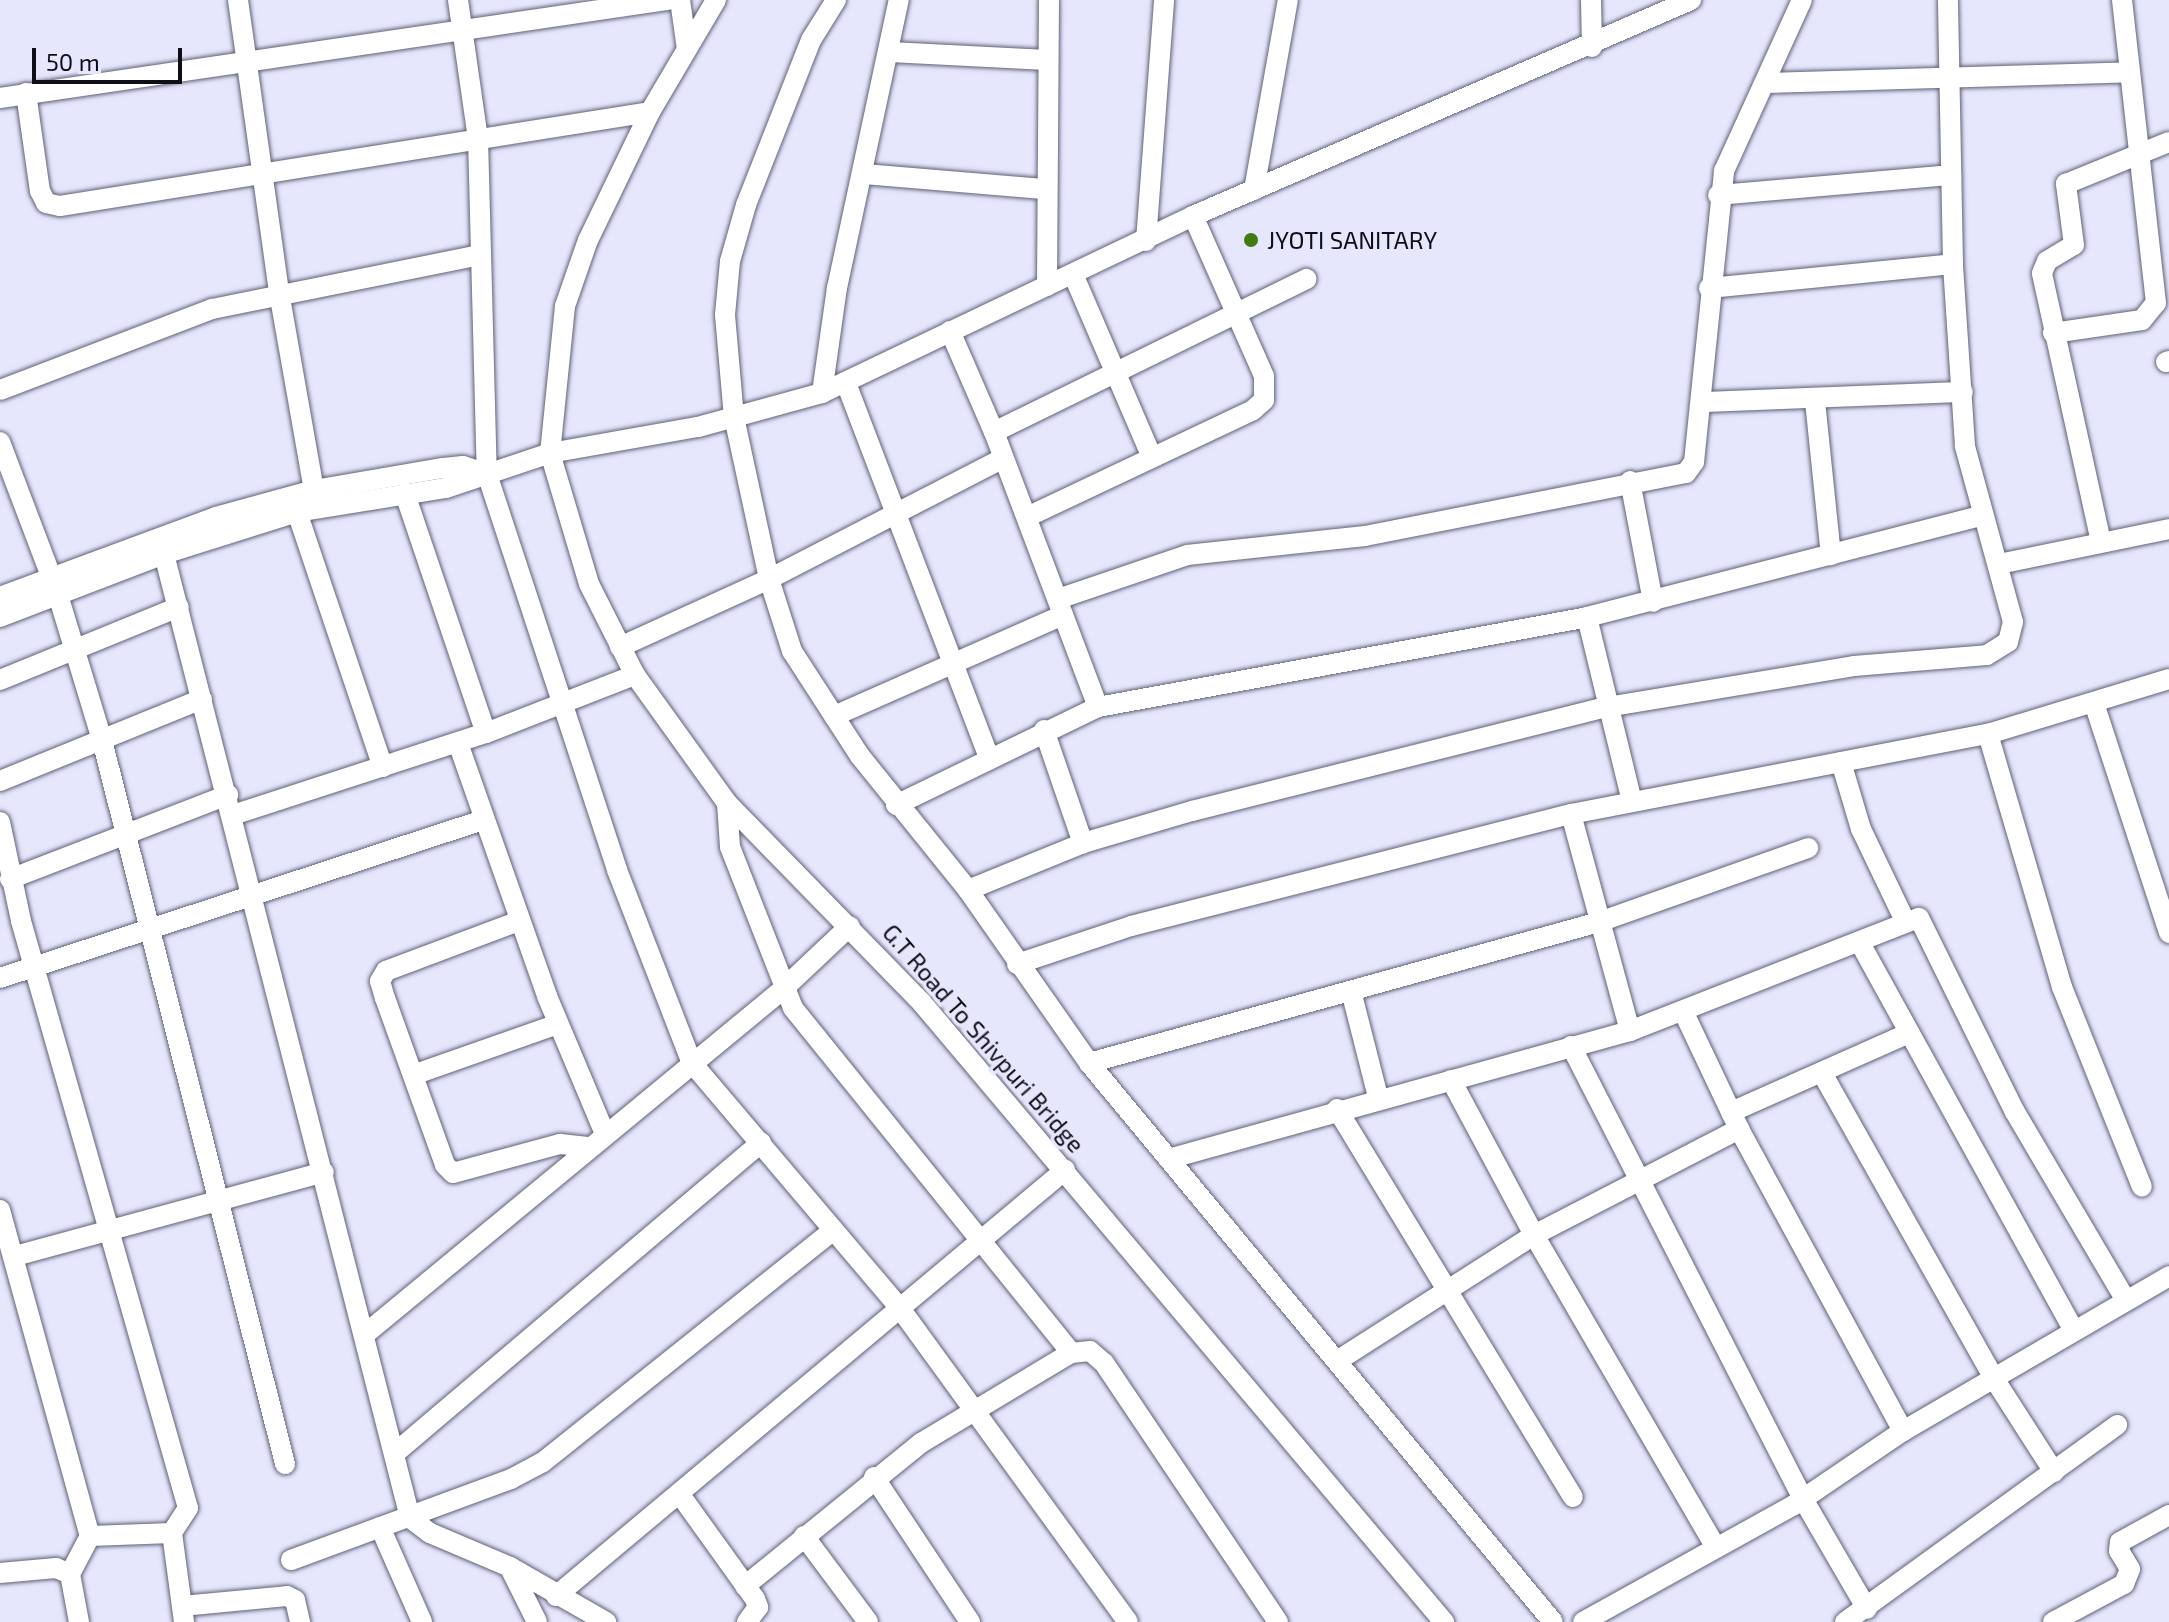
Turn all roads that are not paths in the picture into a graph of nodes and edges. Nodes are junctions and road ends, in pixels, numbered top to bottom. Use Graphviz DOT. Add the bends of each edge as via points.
graph roads {
  1 [pos="238,0"];
  2 [pos="458,0"];
  3 [pos="668,0"];
  4 [pos="680,0"];
  5 [pos="716,0"];
  6 [pos="836,0"];
  7 [pos="899,0"];
  8 [pos="1049,0"];
  9 [pos="1164,0"];
  10 [pos="1288,0"];
  11 [pos="1591,0"];
  12 [pos="1691,0"];
  13 [pos="1802,0"];
  14 [pos="1948,0"];
  15 [pos="2122,0"];
  16 [pos="464,30"];
  17 [pos="1592,47"];
  18 [pos="687,49"];
  19 [pos="890,52"];
  20 [pos="1047,60"];
  21 [pos="245,62"];
  22 [pos="2130,72"];
  23 [pos="1951,75"];
  24 [pos="1768,83"];
  25 [pos="26,93"];
  26 [pos="0,98"];
  27 [pos="650,112"];
  28 [pos="478,138"];
  29 [pos="2169,142"];
  30 [pos="2139,156"];
  31 [pos="261,174"];
  32 [pos="865,174"];
  33 [pos="1951,175"];
  34 [pos="1045,189"];
  35 [pos="1254,190"];
  36 [pos="1718,195"];
  37 [pos="1193,216"];
  38 [pos="1146,241"];
  39 [pos="481,255"];
  40 [pos="1953,264"];
  41 [pos="1073,274"];
  42 [pos="1307,279"];
  43 [pos="1047,286"];
  44 [pos="1709,288"];
  45 [pos="279,292"];
  46 [pos="1238,313"];
  47 [pos="950,331"];
  48 [pos="2053,333"];
  49 [pos="1114,373"];
  50 [pos="846,383"];
  51 [pos="0,390"];
  52 [pos="1963,392"];
  53 [pos="822,393"];
  54 [pos="1815,401"];
  55 [pos="1702,402"];
  56 [pos="734,417"];
  57 [pos="994,432"];
  58 [pos="0,442"];
  59 [pos="550,453"];
  60 [pos="1152,457"];
  61 [pos="1003,458"];
  62 [pos="487,474"];
  63 [pos="1630,481"];
  64 [pos="314,490"];
  65 [pos="405,494"];
  66 [pos="892,511"];
  67 [pos="297,512"];
  68 [pos="1983,515"];
  69 [pos="1027,517"];
  70 [pos="2169,529"];
  71 [pos="2101,542"];
  72 [pos="164,554"];
  73 [pos="1831,555"];
  74 [pos="1999,564"];
  75 [pos="50,575"];
  76 [pos="769,579"];
  77 [pos="58,595"];
  78 [pos="0,597"];
  79 [pos="1653,602"];
  80 [pos="179,607"];
  81 [pos="1060,607"];
  82 [pos="0,617"];
  83 [pos="1587,617"];
  84 [pos="620,647"];
  85 [pos="75,649"];
  86 [pos="952,661"];
  87 [pos="635,675"];
  88 [pos="2169,679"];
  89 [pos="0,680"];
  90 [pos="202,699"];
  91 [pos="2094,703"];
  92 [pos="561,706"];
  93 [pos="1098,707"];
  94 [pos="1607,707"];
  95 [pos="834,716"];
  96 [pos="1044,730"];
  97 [pos="486,733"];
  98 [pos="1988,734"];
  99 [pos="102,740"];
  100 [pos="458,743"];
  101 [pos="989,758"];
  102 [pos="1841,762"];
  103 [pos="383,767"];
  104 [pos="0,781"];
  105 [pos="1632,802"];
  106 [pos="727,803"];
  107 [pos="231,805"];
  108 [pos="896,805"];
  109 [pos="1571,814"];
  110 [pos="483,820"];
  111 [pos="0,822"];
  112 [pos="124,834"];
  113 [pos="1083,843"];
  114 [pos="1808,848"];
  115 [pos="10,879"];
  116 [pos="968,890"];
  117 [pos="254,892"];
  118 [pos="519,921"];
  119 [pos="1905,921"];
  120 [pos="1599,922"];
  121 [pos="850,926"];
  122 [pos="147,928"];
  123 [pos="2169,933"];
  124 [pos="1860,943"];
  125 [pos="1017,964"];
  126 [pos="35,967"];
  127 [pos="0,978"];
  128 [pos="782,990"];
  129 [pos="1351,991"];
  130 [pos="1684,1013"];
  131 [pos="558,1024"];
  132 [pos="1630,1031"];
  133 [pos="1909,1033"];
  134 [pos="1571,1046"];
  135 [pos="692,1063"];
  136 [pos="1089,1063"];
  137 [pos="1822,1073"];
  138 [pos="413,1075"];
  139 [pos="1451,1080"];
  140 [pos="1378,1097"];
  141 [pos="1337,1109"];
  142 [pos="1735,1121"];
  143 [pos="598,1140"];
  144 [pos="761,1143"];
  145 [pos="1172,1158"];
  146 [pos="1065,1170"];
  147 [pos="324,1172"];
  148 [pos="1637,1179"];
  149 [pos="2142,1187"];
  150 [pos="216,1200"];
  151 [pos="0,1210"];
  152 [pos="109,1229"];
  153 [pos="832,1231"];
  154 [pos="1534,1235"];
  155 [pos="986,1242"];
  156 [pos="15,1256"];
  157 [pos="2169,1276"];
  158 [pos="1444,1289"];
  159 [pos="2125,1299"];
  160 [pos="902,1311"];
  161 [pos="2074,1331"];
  162 [pos="364,1335"];
  163 [pos="1071,1353"];
  164 [pos="1337,1361"];
  165 [pos="1993,1377"];
  166 [pos="975,1407"];
  167 [pos="2117,1425"];
  168 [pos="1903,1431"];
  169 [pos="395,1453"];
  170 [pos="285,1464"];
  171 [pos="2054,1472"];
  172 [pos="874,1477"];
  173 [pos="681,1496"];
  174 [pos="1573,1497"];
  175 [pos="1803,1499"];
  176 [pos="2169,1515"];
  177 [pos="410,1518"];
  178 [pos="380,1527"];
  179 [pos="172,1533"];
  180 [pos="90,1536"];
  181 [pos="804,1536"];
  182 [pos="1716,1548"];
  183 [pos="291,1560"];
  184 [pos="510,1567"];
  185 [pos="0,1573"];
  186 [pos="70,1574"];
  187 [pos="745,1586"];
  188 [pos="556,1596"];
  189 [pos="1867,1609"];
  190 [pos="183,1614"];
  191 [pos="79,1622"];
  192 [pos="300,1622"];
  193 [pos="422,1622"];
  194 [pos="537,1622"];
  195 [pos="606,1622"];
  196 [pos="747,1622"];
  197 [pos="868,1622"];
  198 [pos="970,1622"];
  199 [pos="1128,1622"];
  200 [pos="1278,1622"];
  201 [pos="1444,1622"];
  202 [pos="1553,1622"];
  203 [pos="1583,1622"];
  204 [pos="1845,1622"];
  205 [pos="2053,1622"];
  1 -- 21 [label="street"];
  2 -- 16 [label="street"];
  3 -- 16 [label="street"];
  4 -- 18 [label="street"];
  5 -- 18 [label="street"];
  6 -- 56 [label="street" via="811,40 746,205 730,261 725,315"];
  7 -- 19 [label="street"];
  8 -- 20 [label="street"];
  9 -- 38 [label="street"];
  10 -- 35 [label="street"];
  11 -- 17 [label="street"];
  12 -- 17 [label="street"];
  13 -- 24 [label="street"];
  14 -- 23 [label="street"];
  15 -- 22 [label="street"];
  16 -- 21 [label="street"];
  16 -- 28 [label="street"];
  17 -- 35 [label="street"];
  18 -- 27 [label="street"];
  19 -- 20 [label="street"];
  19 -- 32 [label="street"];
  20 -- 34 [label="street"];
  21 -- 25 [label="street"];
  21 -- 31 [label="street"];
  22 -- 23 [label="street"];
  22 -- 30 [label="street"];
  23 -- 24 [label="street"];
  23 -- 33 [label="street"];
  24 -- 36 [label="street" via="1724,171"];
  25 -- 26 [label="street"];
  25 -- 31 [label="street" via="40,191 52,205"];
  27 -- 28 [label="street"];
  27 -- 59 [label="street" via="588,240 565,306"];
  28 -- 31 [label="street"];
  28 -- 39 [label="street"];
  29 -- 30 [label="street"];
  30 -- 48 [label="street" via="2066,184 2074,245 2047,261 2042,273"];
  30 -- 48 [label="street" via="2154,308 2136,322"];
  31 -- 45 [label="street"];
  32 -- 34 [label="street"];
  32 -- 53 [label="street" via="843,260"];
  33 -- 36 [label="street"];
  33 -- 40 [label="street"];
  34 -- 43 [label="street"];
  35 -- 37 [label="street"];
  36 -- 44 [label="street"];
  37 -- 38 [label="street"];
  37 -- 46 [label="street"];
  38 -- 41 [label="street"];
  39 -- 45 [label="street"];
  39 -- 62 [label="street"];
  40 -- 44 [label="street"];
  40 -- 52 [label="street"];
  41 -- 43 [label="street"];
  41 -- 49 [label="street"];
  42 -- 46 [label="street"];
  43 -- 47 [label="street"];
  44 -- 55 [label="street"];
  45 -- 51 [label="street" via="212,309"];
  45 -- 64 [label="street"];
  46 -- 49 [label="street"];
  46 -- 60 [label="street" via="1264,376 1264,400"];
  47 -- 50 [label="street"];
  47 -- 57 [label="street"];
  48 -- 71 [label="street"];
  49 -- 57 [label="street"];
  49 -- 60 [label="street"];
  50 -- 53 [label="street"];
  50 -- 66 [label="street"];
  52 -- 54 [label="street"];
  52 -- 68 [label="street" via="1965,446"];
  53 -- 56 [label="street"];
  54 -- 55 [label="street"];
  54 -- 73 [label="street"];
  55 -- 63 [label="street" via="1692,468"];
  56 -- 59 [label="street"];
  56 -- 76 [label="street"];
  57 -- 61 [label="street"];
  58 -- 75 [label="street"];
  59 -- 62 [label="street"];
  59 -- 84 [label="street, G.T Road To Shivpuri Bridge" via="582,567"];
  60 -- 69 [label="street"];
  61 -- 66 [label="street"];
  61 -- 69 [label="street"];
  62 -- 64 [label="street" via="463,466"];
  62 -- 65 [label="street"];
  62 -- 92 [label="street"];
  63 -- 79 [label="street"];
  63 -- 81 [label="street" via="1365,536 1187,555"];
  64 -- 75 [label="street" via="216,517"];
  65 -- 67 [label="street"];
  65 -- 97 [label="street"];
  66 -- 76 [label="street"];
  66 -- 86 [label="street"];
  67 -- 72 [label="street"];
  67 -- 103 [label="street"];
  68 -- 73 [label="street"];
  68 -- 74 [label="street"];
  69 -- 81 [label="street"];
  70 -- 71 [label="street"];
  71 -- 74 [label="street"];
  72 -- 77 [label="street"];
  72 -- 80 [label="street"];
  73 -- 79 [label="street"];
  74 -- 94 [label="street" via="2013,622 2008,642 1987,655 1854,666"];
  75 -- 77 [label="street"];
  75 -- 78 [label="street"];
  76 -- 84 [label="street"];
  76 -- 95 [label="street" via="792,651"];
  77 -- 82 [label="street"];
  77 -- 85 [label="street"];
  79 -- 83 [label="street"];
  80 -- 85 [label="street"];
  80 -- 90 [label="street"];
  81 -- 86 [label="street"];
  81 -- 93 [label="street"];
  83 -- 93 [label="street"];
  83 -- 94 [label="street"];
  84 -- 87 [label="street, G.T Road To Shivpuri Bridge"];
  85 -- 89 [label="street"];
  85 -- 99 [label="street"];
  86 -- 95 [label="street"];
  86 -- 101 [label="street"];
  87 -- 92 [label="street"];
  87 -- 106 [label="street, G.T Road To Shivpuri Bridge"];
  88 -- 91 [label="street"];
  90 -- 99 [label="street"];
  90 -- 107 [label="street"];
  91 -- 98 [label="street"];
  91 -- 123 [label="street"];
  92 -- 97 [label="street"];
  92 -- 135 [label="street"];
  93 -- 96 [label="street"];
  94 -- 105 [label="street"];
  94 -- 113 [label="street" via="1330,774"];
  95 -- 108 [label="street"];
  96 -- 101 [label="street"];
  96 -- 113 [label="street"];
  97 -- 100 [label="street"];
  98 -- 102 [label="street"];
  98 -- 149 [label="street" via="2062,987"];
  99 -- 104 [label="street"];
  99 -- 112 [label="street"];
  100 -- 103 [label="street"];
  100 -- 110 [label="street"];
  101 -- 108 [label="street"];
  102 -- 105 [label="street"];
  102 -- 119 [label="street" via="1861,829"];
  103 -- 107 [label="street"];
  105 -- 109 [label="street"];
  106 -- 121 [label="street, G.T Road To Shivpuri Bridge"];
  106 -- 128 [label="street" via="730,847"];
  107 -- 112 [label="street"];
  107 -- 117 [label="street"];
  108 -- 116 [label="street"];
  109 -- 120 [label="street"];
  109 -- 125 [label="street" via="1131,926"];
  110 -- 117 [label="street"];
  110 -- 118 [label="street"];
  111 -- 115 [label="street"];
  112 -- 115 [label="street"];
  112 -- 122 [label="street"];
  113 -- 116 [label="street"];
  114 -- 120 [label="street"];
  115 -- 126 [label="street"];
  116 -- 125 [label="street"];
  117 -- 122 [label="street"];
  117 -- 147 [label="street"];
  118 -- 131 [label="street"];
  118 -- 138 [label="street" via="382,975"];
  119 -- 124 [label="street"];
  119 -- 159 [label="street" via="1919,918 1925,923 2015,1112"];
  120 -- 129 [label="street"];
  120 -- 132 [label="street"];
  121 -- 128 [label="street"];
  121 -- 146 [label="street, G.T Road To Shivpuri Bridge"];
  122 -- 126 [label="street"];
  122 -- 150 [label="street"];
  124 -- 130 [label="street"];
  124 -- 133 [label="street"];
  125 -- 136 [label="street"];
  126 -- 127 [label="street"];
  126 -- 152 [label="street"];
  128 -- 135 [label="street"];
  128 -- 155 [label="street" via="802,1022"];
  129 -- 136 [label="street"];
  129 -- 140 [label="street"];
  130 -- 132 [label="street"];
  130 -- 142 [label="street"];
  131 -- 138 [label="street"];
  131 -- 143 [label="street"];
  132 -- 134 [label="street"];
  133 -- 137 [label="street"];
  133 -- 161 [label="street"];
  134 -- 139 [label="street"];
  134 -- 148 [label="street"];
  135 -- 143 [label="street"];
  135 -- 144 [label="street"];
  136 -- 145 [label="street"];
  137 -- 142 [label="street"];
  137 -- 165 [label="street"];
  138 -- 143 [label="street" via="445,1165 453,1173 560,1144"];
  139 -- 140 [label="street"];
  139 -- 154 [label="street"];
  140 -- 141 [label="street"];
  141 -- 145 [label="street"];
  141 -- 158 [label="street"];
  142 -- 148 [label="street"];
  142 -- 168 [label="street"];
  143 -- 162 [label="street"];
  144 -- 153 [label="street"];
  144 -- 169 [label="street"];
  145 -- 164 [label="street"];
  146 -- 155 [label="street"];
  146 -- 201 [label="street, G.T Road To Shivpuri Bridge"];
  147 -- 150 [label="street"];
  147 -- 162 [label="street"];
  148 -- 154 [label="street"];
  148 -- 175 [label="street"];
  150 -- 152 [label="street"];
  150 -- 170 [label="street"];
  151 -- 156 [label="street"];
  152 -- 156 [label="street"];
  152 -- 179 [label="street" via="188,1508"];
  153 -- 160 [label="street"];
  153 -- 177 [label="street" via="543,1462"];
  154 -- 158 [label="street"];
  154 -- 182 [label="street"];
  155 -- 160 [label="street"];
  155 -- 163 [label="street"];
  156 -- 180 [label="street"];
  157 -- 159 [label="street"];
  158 -- 164 [label="street"];
  158 -- 174 [label="street"];
  159 -- 161 [label="street"];
  160 -- 166 [label="street"];
  160 -- 173 [label="street"];
  161 -- 165 [label="street"];
  162 -- 169 [label="street"];
  163 -- 166 [label="street"];
  163 -- 200 [label="street" via="1090,1351 1104,1363"];
  164 -- 202 [label="street"];
  165 -- 168 [label="street"];
  165 -- 171 [label="street"];
  166 -- 172 [label="street"];
  166 -- 199 [label="street"];
  167 -- 171 [label="street"];
  168 -- 175 [label="street"];
  169 -- 177 [label="street"];
  171 -- 189 [label="street"];
  172 -- 181 [label="street"];
  172 -- 198 [label="street"];
  173 -- 187 [label="street"];
  173 -- 188 [label="street"];
  175 -- 182 [label="street"];
  175 -- 189 [label="street"];
  176 -- 205 [label="street" via="2120,1542 2119,1551 2130,1569 2124,1584"];
  177 -- 178 [label="street"];
  177 -- 184 [label="street" via="430,1533"];
  178 -- 183 [label="street"];
  178 -- 193 [label="street"];
  179 -- 180 [label="street"];
  179 -- 190 [label="street"];
  180 -- 186 [label="street"];
  181 -- 187 [label="street"];
  181 -- 197 [label="street"];
  182 -- 203 [label="street"];
  184 -- 188 [label="street"];
  184 -- 194 [label="street"];
  185 -- 186 [label="street" via="56,1568"];
  186 -- 191 [label="street"];
  187 -- 196 [label="street" via="758,1607"];
  188 -- 195 [label="street"];
  189 -- 204 [label="street"];
  190 -- 192 [label="street" via="287,1596 295,1600"];
}
